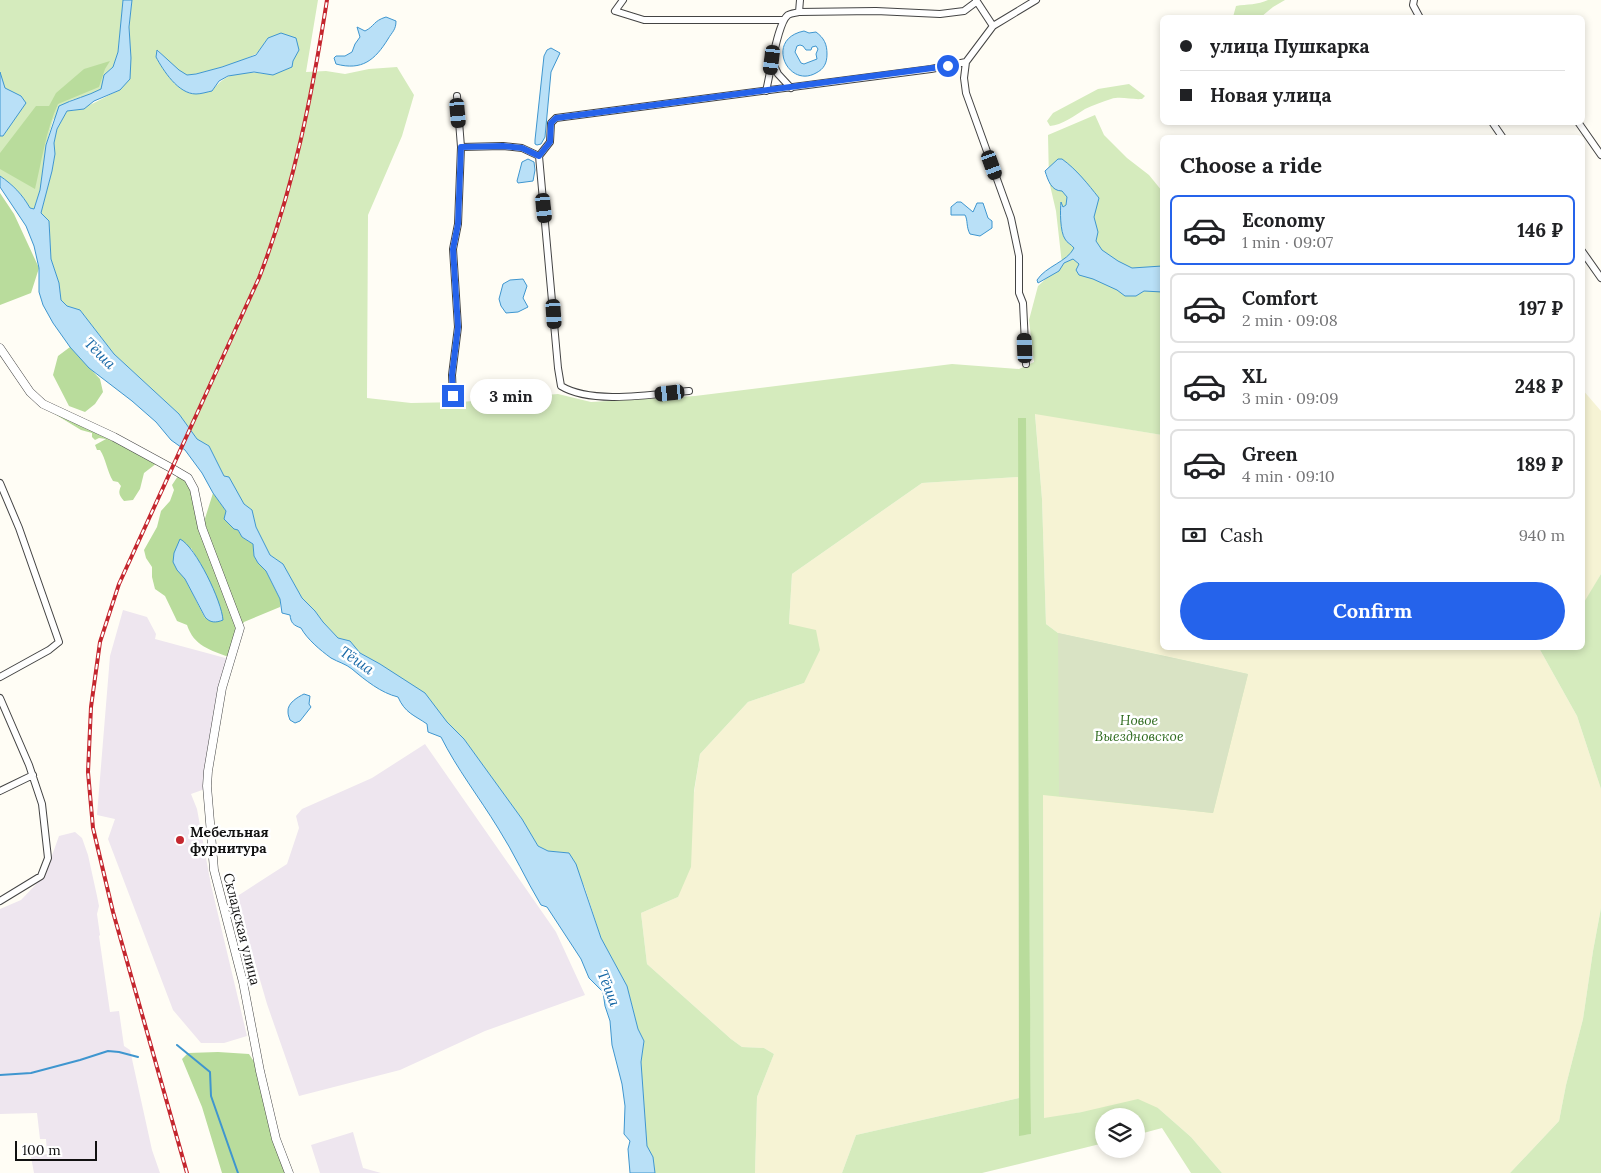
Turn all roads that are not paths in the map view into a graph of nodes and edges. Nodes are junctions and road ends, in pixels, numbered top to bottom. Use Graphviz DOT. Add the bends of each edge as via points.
graph roads {
  1 [pos="623,0"];
  2 [pos="800,0"];
  3 [pos="1036,0"];
  4 [pos="1414,0"];
  5 [pos="976,1"];
  6 [pos="800,12"];
  7 [pos="1418,15"];
  8 [pos="784,20"];
  9 [pos="993,26"];
  10 [pos="772,60"];
  11 [pos="966,62"];
  12 [pos="791,88"];
  13 [pos="766,91"];
  14 [pos="457,96"];
  15 [pos="1580,125"];
  16 [pos="461,147"];
  17 [pos="1601,154"];
  18 [pos="539,156"];
  19 [pos="1585,255"];
  20 [pos="1601,278"];
  21 [pos="0,348"];
  22 [pos="1026,364"];
  23 [pos="689,391"];
  24 [pos="453,396"];
  25 [pos="0,483"];
  26 [pos="0,677"];
  27 [pos="0,698"];
  28 [pos="32,775"];
  29 [pos="0,791"];
  30 [pos="0,901"];
  31 [pos="289,1173"];
  1 -- 8 [label="street" via="615,11 644,20"];
  2 -- 6 [label="street"];
  3 -- 9 [label="street"];
  4 -- 7 [label="street"];
  5 -- 6 [label="street" via="964,10 940,14"];
  5 -- 9 [label="street"];
  6 -- 8 [label="street" via="788,15"];
  8 -- 10 [label="street"];
  9 -- 11 [label="street"];
  10 -- 12 [label="street" via="778,74"];
  10 -- 13 [label="street"];
  11 -- 12 [label="street"];
  11 -- 22 [label="street" via="966,93 1011,218 1019,256"];
  12 -- 13 [label="street"];
  13 -- 18 [label="street" via="556,118 551,123 550,142"];
  14 -- 16 [label="street"];
  15 -- 17 [label="street"];
  16 -- 18 [label="street" via="522,148"];
  16 -- 24 [label="street" via="458,224 453,249 458,327 452,375"];
  18 -- 23 [label="street" via="561,386 614,397"];
  19 -- 20 [label="street"];
  21 -- 31 [label="street, Складская улица" via="30,392 43,404 172,468 188,478 194,489 202,528 240,628 222,688 208,771 214,870 243,982 276,1139"];
  25 -- 26 [label="street" via="59,642"];
  27 -- 28 [label="street"];
  28 -- 29 [label="street"];
  28 -- 30 [label="street" via="42,804 48,858 41,876"];
}
